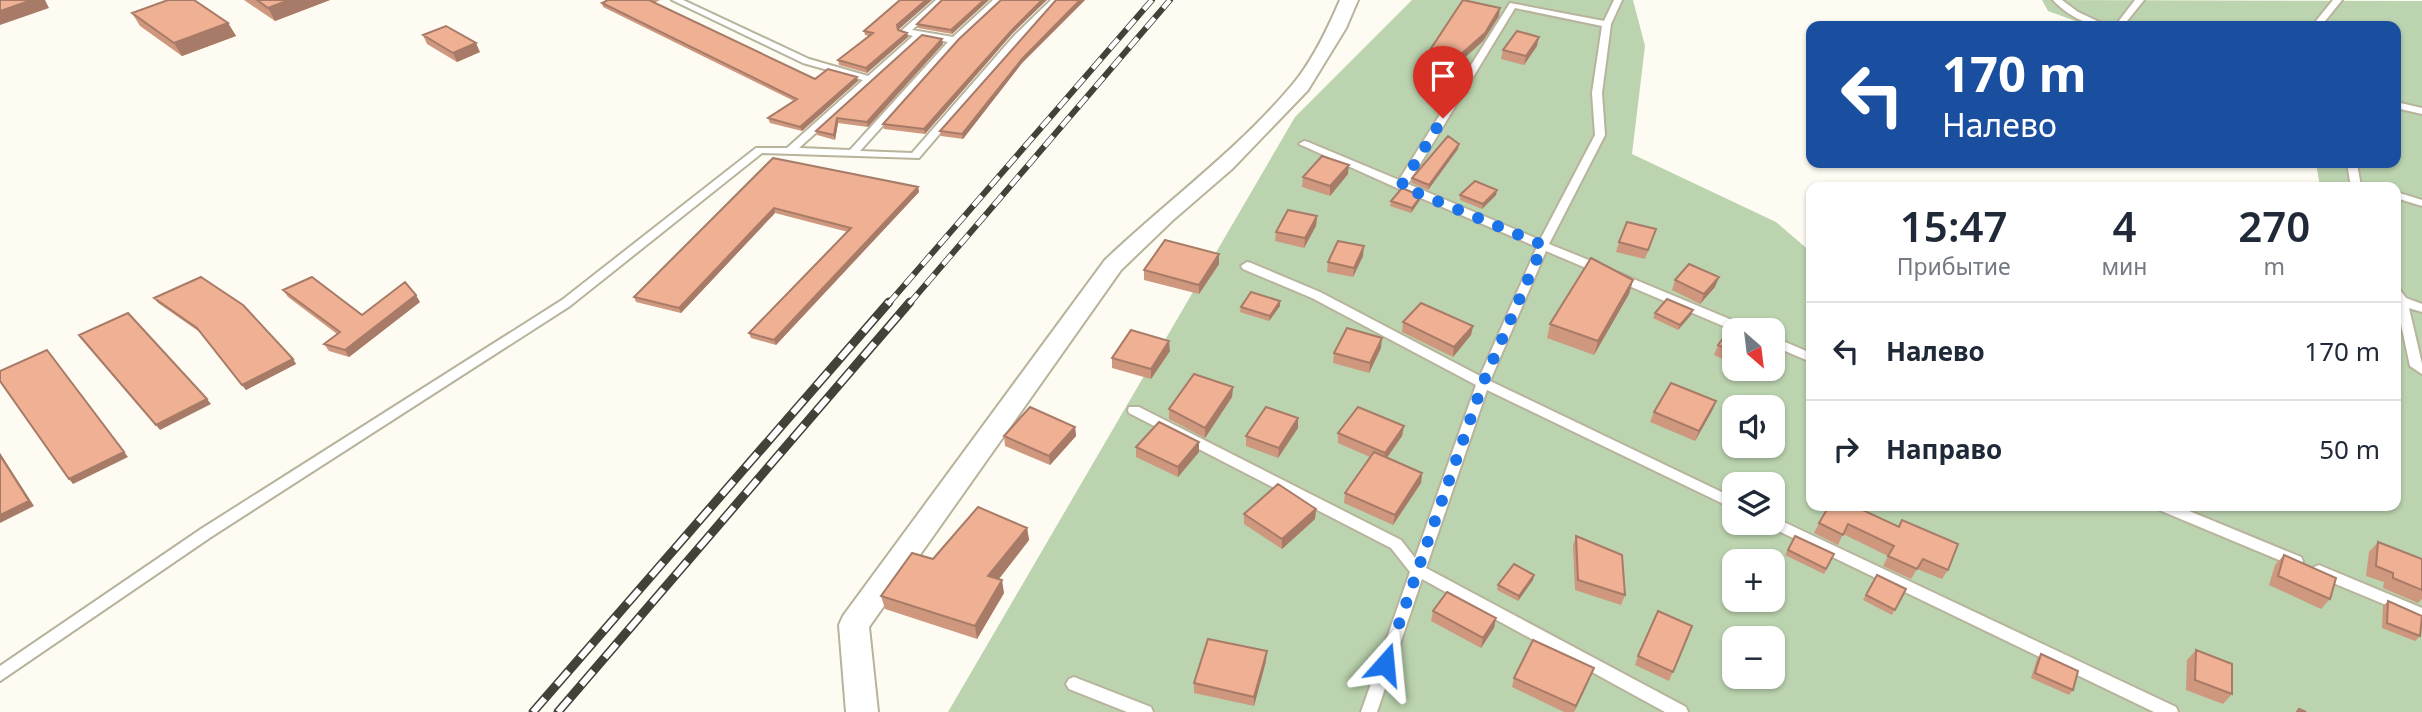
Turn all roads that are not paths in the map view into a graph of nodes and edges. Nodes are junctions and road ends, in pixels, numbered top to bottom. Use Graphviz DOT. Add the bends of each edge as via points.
graph roads {
  1 [pos="676,0"];
  2 [pos="941,0"];
  3 [pos="998,0"];
  4 [pos="1056,0"];
  5 [pos="1349,0"];
  6 [pos="1618,0"];
  7 [pos="2057,0"];
  8 [pos="2140,0"];
  9 [pos="2338,0"];
  10 [pos="2092,21"];
  11 [pos="2123,21"];
  12 [pos="2320,21"];
  13 [pos="1607,24"];
  14 [pos="920,34"];
  15 [pos="955,40"];
  16 [pos="870,79"];
  17 [pos="2401,106"];
  18 [pos="2422,111"];
  19 [pos="1304,144"];
  20 [pos="790,151"];
  21 [pos="852,154"];
  22 [pos="1401,186"];
  23 [pos="2401,197"];
  24 [pos="2422,203"];
  25 [pos="1543,245"];
  26 [pos="1247,266"];
  27 [pos="2401,298"];
  28 [pos="2401,304"];
  29 [pos="2422,308"];
  30 [pos="1722,320"];
  31 [pos="1785,346"];
  32 [pos="1806,356"];
  33 [pos="2419,368"];
  34 [pos="1483,383"];
  35 [pos="1135,410"];
  36 [pos="1722,498"];
  37 [pos="2176,511"];
  38 [pos="1785,528"];
  39 [pos="1416,569"];
  40 [pos="2422,614"];
  41 [pos="0,674"];
  42 [pos="1074,684"];
  43 [pos="862,712"];
  44 [pos="1145,712"];
  45 [pos="1369,712"];
  46 [pos="1680,712"];
  47 [pos="2170,712"];
  1 -- 16 [label="lane" via="806,61"];
  2 -- 14 [label="lane" via="905,32"];
  3 -- 15 [label="lane"];
  4 -- 21 [label="lane" via="915,156"];
  5 -- 43 [label="street" via="1301,86 1225,165 1113,265 854,625"];
  6 -- 13 [label="lane"];
  7 -- 10 [label="lane"];
  8 -- 11 [label="lane"];
  9 -- 12 [label="lane"];
  13 -- 22 [label="lane" via="1513,5"];
  13 -- 25 [label="lane" via="1597,93 1600,135"];
  14 -- 15 [label="lane"];
  14 -- 16 [label="lane"];
  15 -- 21 [label="lane"];
  16 -- 20 [label="lane"];
  17 -- 18 [label="lane"];
  19 -- 22 [label="lane"];
  20 -- 21 [label="lane"];
  20 -- 41 [label="lane" via="760,150 566,303 206,533"];
  22 -- 25 [label="lane"];
  23 -- 24 [label="lane"];
  25 -- 30 [label="lane"];
  25 -- 34 [label="lane"];
  26 -- 34 [label="lane" via="1316,295"];
  27 -- 29 [label="lane"];
  28 -- 33 [label="lane"];
  31 -- 32 [label="lane"];
  34 -- 36 [label="lane"];
  34 -- 39 [label="lane"];
  35 -- 39 [label="lane" via="1396,544"];
  37 -- 40 [label="lane"];
  38 -- 47 [label="lane"];
  39 -- 45 [label="lane"];
  39 -- 46 [label="lane"];
  42 -- 44 [label="lane"];
}
